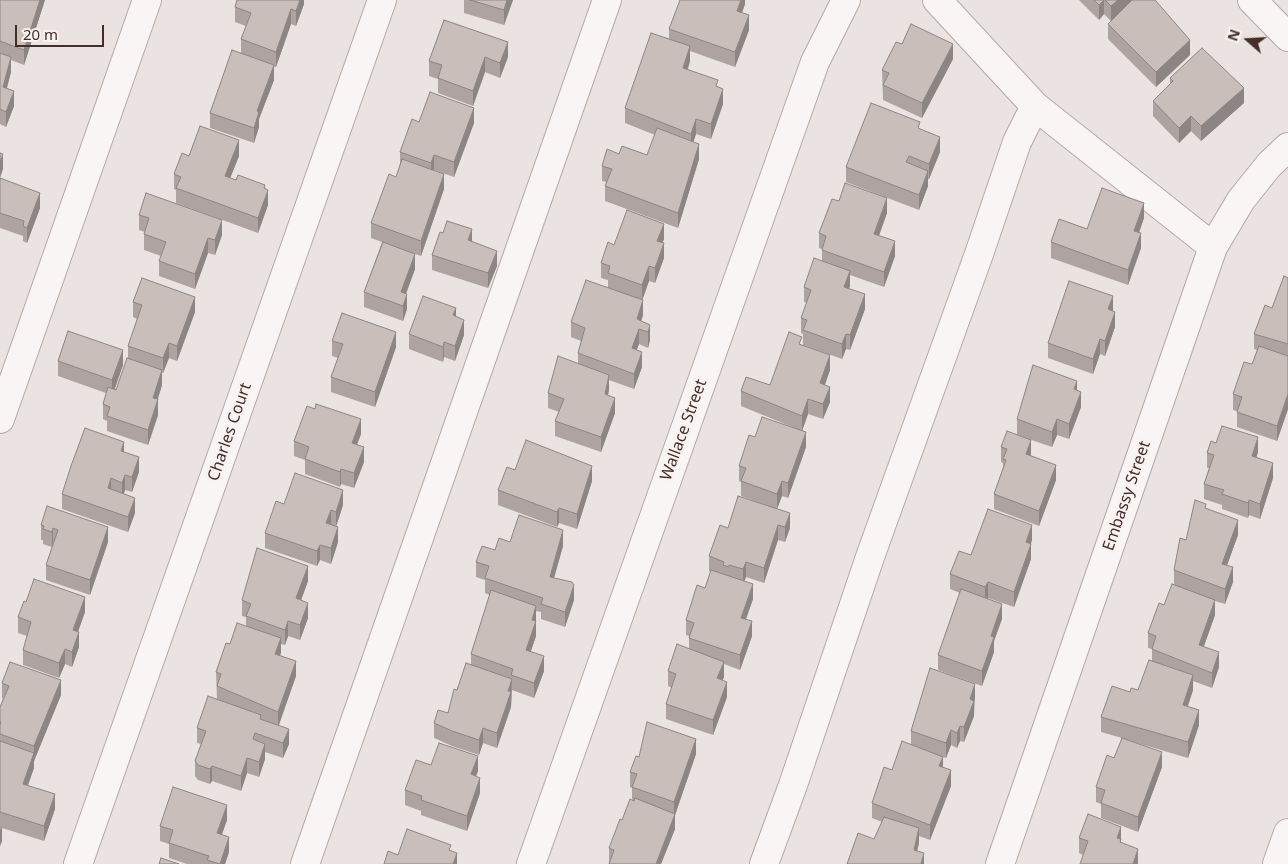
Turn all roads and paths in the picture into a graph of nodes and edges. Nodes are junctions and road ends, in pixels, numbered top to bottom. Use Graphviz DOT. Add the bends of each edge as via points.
graph roads {
  1 [pos="147,0"];
  2 [pos="382,0"];
  3 [pos="607,0"];
  4 [pos="846,0"];
  5 [pos="937,0"];
  6 [pos="1252,0"];
  7 [pos="1288,37"];
  8 [pos="1035,106"];
  9 [pos="1288,146"];
  10 [pos="1213,247"];
  11 [pos="0,419"];
  12 [pos="1288,833"];
  13 [pos="78,864"];
  14 [pos="305,864"];
  15 [pos="531,864"];
  16 [pos="764,864"];
  17 [pos="1000,864"];
  18 [pos="1277,864"];
  1 -- 11 [label="street"];
  2 -- 13 [label="street, Charles Court"];
  3 -- 14 [label="street"];
  4 -- 15 [label="street, Wallace Street" via="815,62"];
  5 -- 8 [label="street"];
  6 -- 7 [label="street"];
  8 -- 10 [label="street"];
  8 -- 16 [label="street" via="1017,142"];
  9 -- 10 [label="street, Embassy Street" via="1241,200"];
  10 -- 17 [label="street, Embassy Street"];
  12 -- 18 [label="street"];
}
